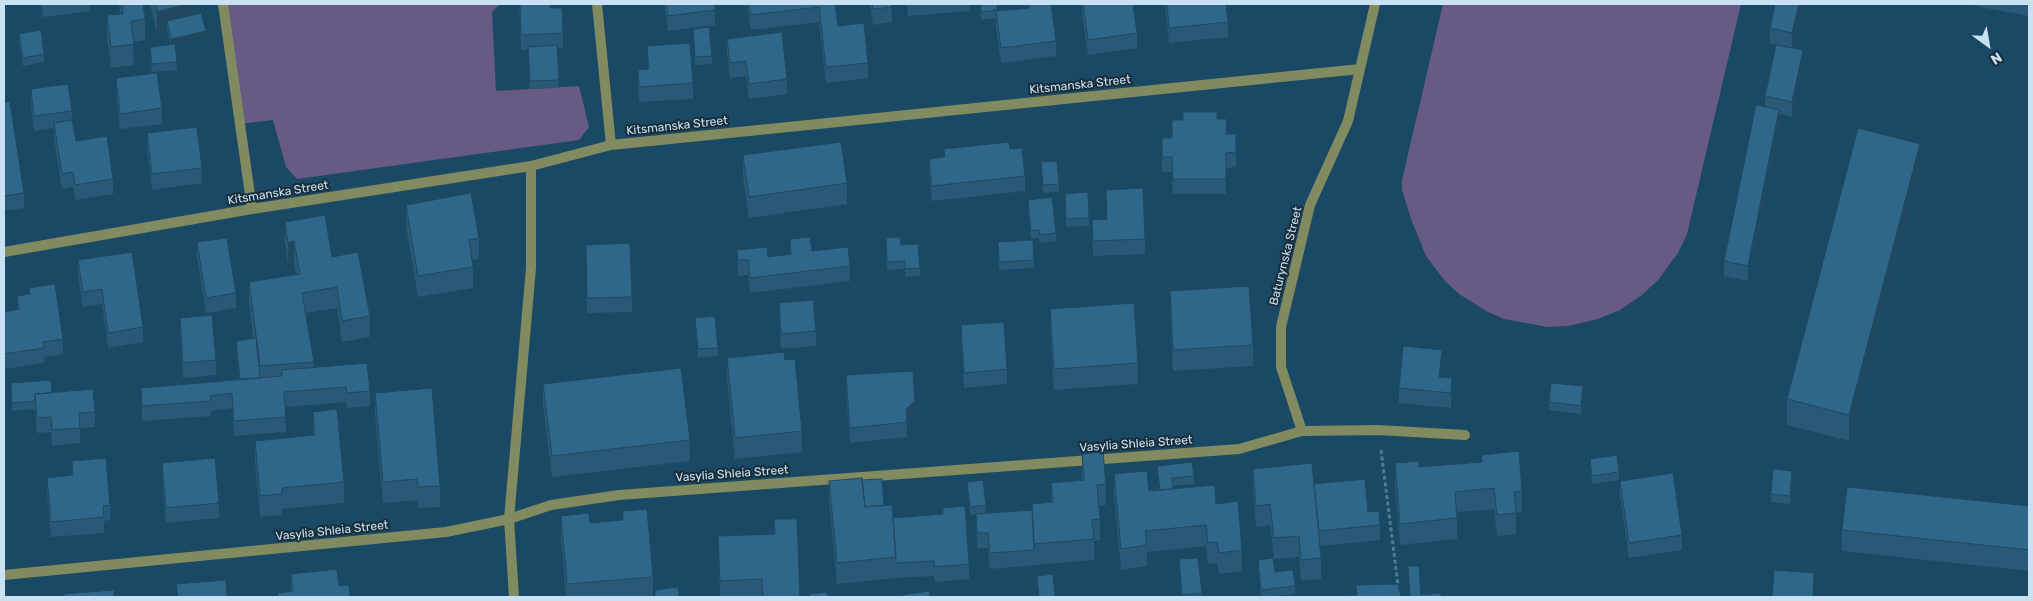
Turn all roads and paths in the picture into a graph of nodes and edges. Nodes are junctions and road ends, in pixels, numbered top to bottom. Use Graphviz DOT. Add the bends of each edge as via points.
graph roads {
  1 [pos="223,4"];
  2 [pos="597,4"];
  3 [pos="1375,4"];
  4 [pos="1360,69"];
  5 [pos="611,145"];
  6 [pos="532,166"];
  7 [pos="252,210"];
  8 [pos="4,252"];
  9 [pos="1378,430"];
  10 [pos="1302,431"];
  11 [pos="1466,435"];
  12 [pos="509,519"];
  13 [pos="4,575"];
  14 [pos="1398,587"];
  15 [pos="514,597"];
  1 -- 7 [label="street"];
  2 -- 5 [label="street"];
  3 -- 4 [label="street, Baturynska Street"];
  4 -- 5 [label="street, Kitsmanska Street"];
  4 -- 10 [label="street, Baturynska Street" via="1348,121 1310,206 1281,327 1281,367"];
  5 -- 6 [label="street, Kitsmanska Street"];
  6 -- 7 [label="street, Kitsmanska Street"];
  6 -- 12 [label="street" via="531,268"];
  7 -- 8 [label="street, Kitsmanska Street"];
  9 -- 10 [label="street, Vasylia Shleia Street"];
  9 -- 11 [label="street, Vasylia Shleia Street"];
  9 -- 14 [label="path"];
  10 -- 12 [label="street, Vasylia Shleia Street" via="1239,449 619,495 551,505"];
  12 -- 13 [label="street, Vasylia Shleia Street" via="446,532"];
  12 -- 15 [label="street"];
}
